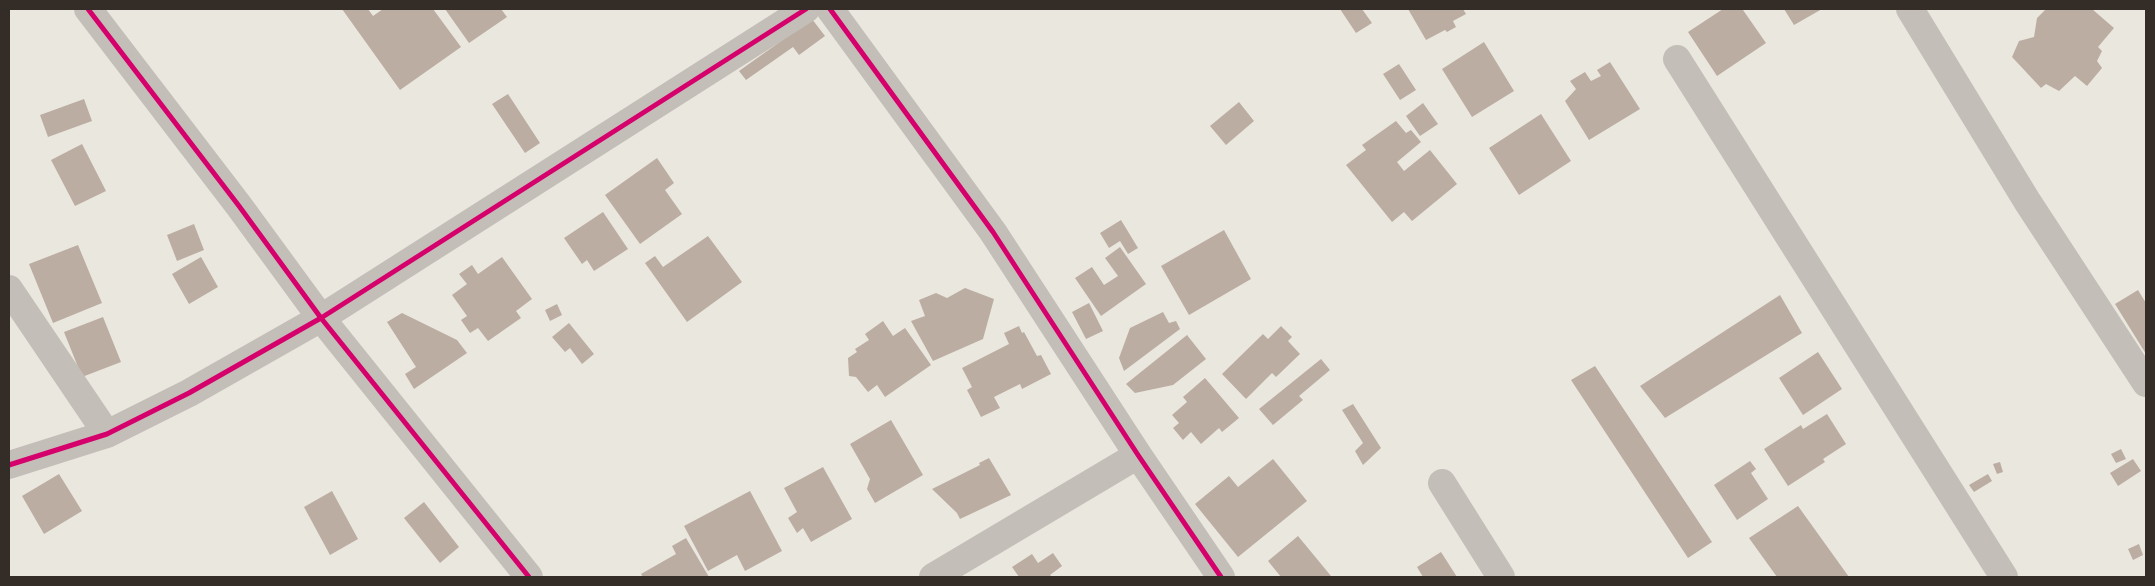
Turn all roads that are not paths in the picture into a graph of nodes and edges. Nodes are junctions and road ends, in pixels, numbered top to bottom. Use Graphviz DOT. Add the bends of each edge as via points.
graph roads {
  1 [pos="88,9"];
  2 [pos="806,9"];
  3 [pos="830,9"];
  4 [pos="1910,9"];
  5 [pos="1677,60"];
  6 [pos="9,289"];
  7 [pos="321,318"];
  8 [pos="2146,383"];
  9 [pos="107,434"];
  10 [pos="1138,455"];
  11 [pos="9,465"];
  12 [pos="1442,483"];
  13 [pos="529,577"];
  14 [pos="933,577"];
  15 [pos="1221,577"];
  16 [pos="1501,577"];
  17 [pos="2004,577"];
  1 -- 7 [label="street"];
  2 -- 7 [label="street"];
  3 -- 10 [label="street" via="993,232"];
  4 -- 8 [label="street" via="2027,201"];
  5 -- 17 [label="street"];
  6 -- 9 [label="street"];
  7 -- 9 [label="street" via="189,393"];
  7 -- 13 [label="street"];
  9 -- 11 [label="street"];
  10 -- 14 [label="street"];
  10 -- 15 [label="street"];
  12 -- 16 [label="street"];
}
